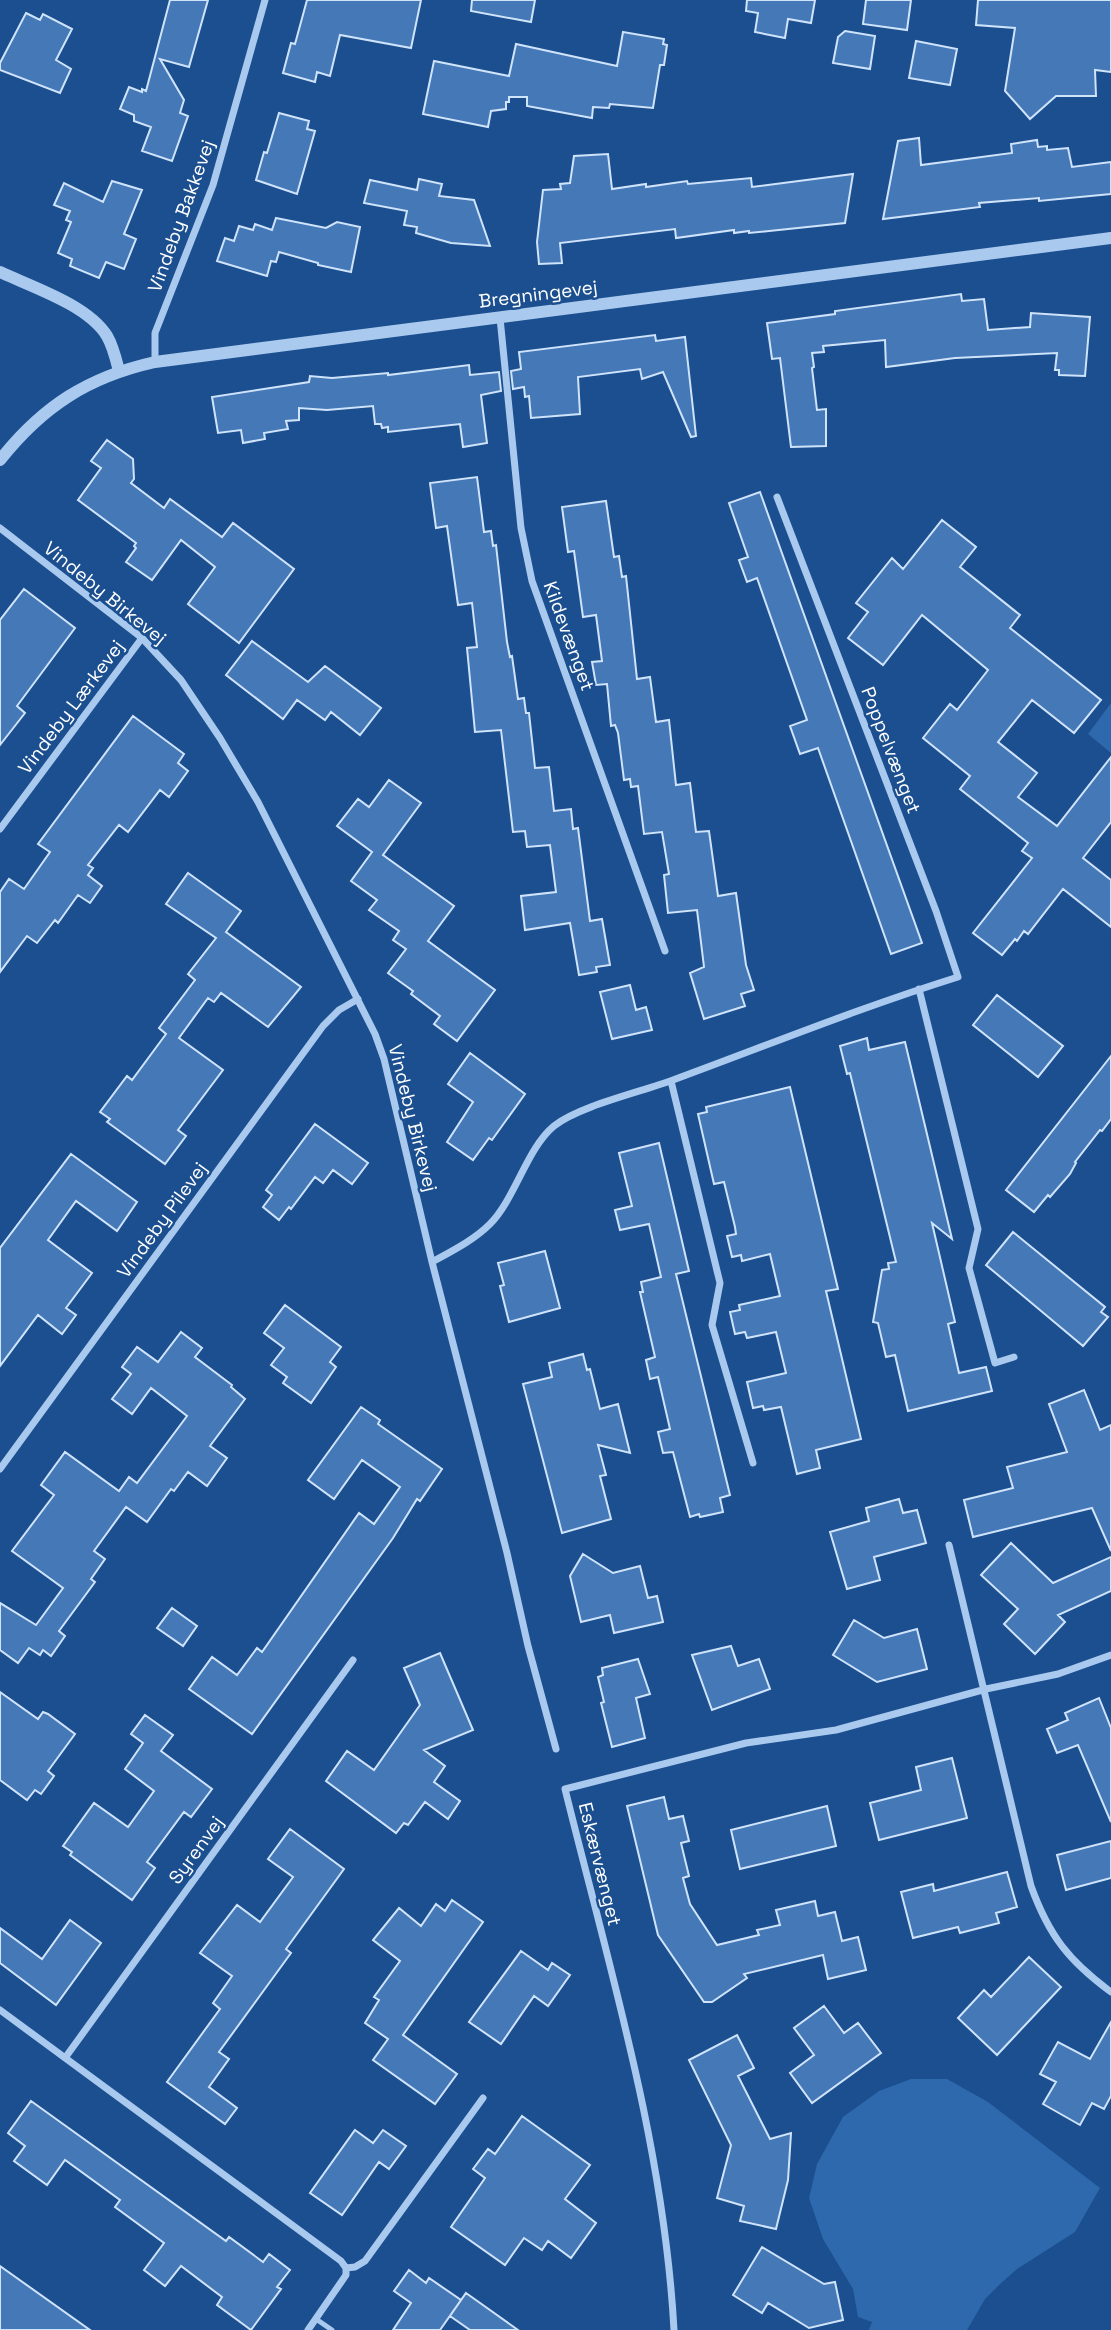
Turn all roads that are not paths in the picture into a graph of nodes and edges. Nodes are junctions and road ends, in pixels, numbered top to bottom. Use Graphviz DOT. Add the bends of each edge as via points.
graph roads {
  1 [pos="265,0"];
  2 [pos="1111,238"];
  3 [pos="0,272"];
  4 [pos="500,318"];
  5 [pos="155,362"];
  6 [pos="119,371"];
  7 [pos="0,460"];
  8 [pos="776,497"];
  9 [pos="0,528"];
  10 [pos="142,638"];
  11 [pos="0,829"];
  12 [pos="665,951"];
  13 [pos="919,989"];
  14 [pos="358,999"];
  15 [pos="671,1081"];
  16 [pos="432,1262"];
  17 [pos="1014,1357"];
  18 [pos="753,1463"];
  19 [pos="0,1469"];
  20 [pos="949,1545"];
  21 [pos="1111,1655"];
  22 [pos="353,1660"];
  23 [pos="986,1689"];
  24 [pos="556,1749"];
  25 [pos="1111,1992"];
  26 [pos="0,2010"];
  27 [pos="65,2058"];
  28 [pos="482,2098"];
  29 [pos="346,2268"];
  30 [pos="316,2319"];
  31 [pos="308,2330"];
  32 [pos="332,2330"];
  33 [pos="674,2330"];
  1 -- 5 [label="street, Vindeby Bakkevej" via="213,185 155,333"];
  2 -- 4 [label="street, Bregningevej"];
  3 -- 6 [label="street" via="92,318 107,335"];
  4 -- 5 [label="street, Bregningevej"];
  4 -- 12 [label="street, Kildevænget" via="521,528 532,582"];
  5 -- 6 [label="street, Bregningevej"];
  6 -- 7 [label="street, Bregningevej" via="51,407 19,435"];
  8 -- 13 [label="street, Poppelvænget" via="958,977"];
  9 -- 10 [label="street, Vindeby Birkevej"];
  10 -- 11 [label="street, Vindeby Lærkevej"];
  10 -- 14 [label="street, Vindeby Birkevej" via="181,680 252,791"];
  13 -- 15 [label="street, Poppelvænget"];
  13 -- 17 [label="street" via="978,1230 969,1268 995,1363"];
  14 -- 16 [label="street, Vindeby Birkevej" via="384,1059"];
  14 -- 19 [label="street, Vindeby Pilevej" via="323,1026"];
  15 -- 16 [label="street, Poppelvænget" via="582,1112 554,1127 491,1224"];
  15 -- 18 [label="street" via="720,1283 712,1325"];
  16 -- 24 [label="street, Vindeby Birkevej"];
  20 -- 23 [label="street"];
  21 -- 23 [label="street, Eskærvænget" via="1058,1674"];
  22 -- 27 [label="street, Syrenvej"];
  23 -- 25 [label="street" via="1039,1909 1068,1956"];
  23 -- 33 [label="street, Eskærvænget" via="836,1730 746,1744 565,1789 654,2162 667,2234"];
  26 -- 27 [label="street"];
  27 -- 29 [label="street" via="335,2255"];
  28 -- 29 [label="street" via="365,2261"];
  29 -- 30 [label="street" via="342,2283"];
  30 -- 31 [label="street"];
  30 -- 32 [label="lane"];
}
